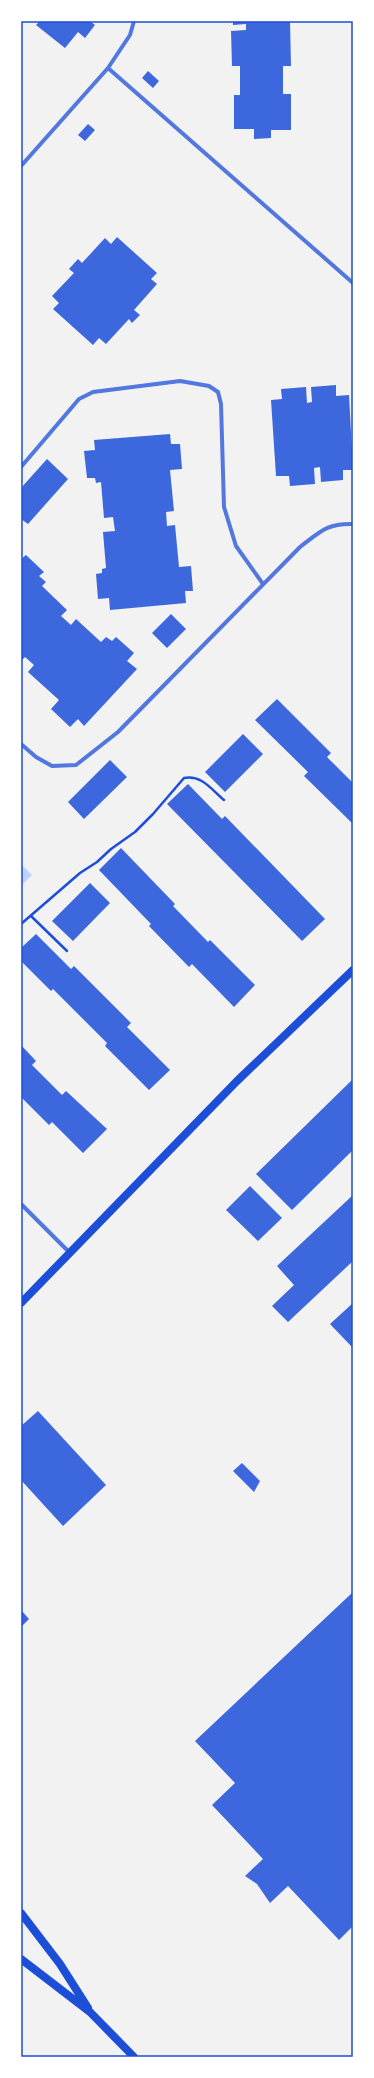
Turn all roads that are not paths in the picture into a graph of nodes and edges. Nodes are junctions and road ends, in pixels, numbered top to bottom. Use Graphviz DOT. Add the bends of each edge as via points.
graph roads {
  1 [pos="134,21"];
  2 [pos="108,68"];
  3 [pos="21,166"];
  4 [pos="353,283"];
  5 [pos="21,467"];
  6 [pos="353,524"];
  7 [pos="264,584"];
  8 [pos="21,744"];
  9 [pos="353,970"];
  10 [pos="21,1204"];
  11 [pos="70,1252"];
  12 [pos="21,1303"];
  13 [pos="21,1913"];
  14 [pos="21,1959"];
  15 [pos="90,2012"];
  16 [pos="134,2057"];
  1 -- 2 [label="street" via="130,34"];
  2 -- 3 [label="street"];
  2 -- 4 [label="street"];
  5 -- 7 [label="street" via="79,399 93,392 180,381 209,386 218,392 221,404 224,507 236,546"];
  6 -- 7 [label="street" via="337,524 321,530 300,547"];
  7 -- 8 [label="street" via="118,732 76,764 52,766"];
  9 -- 11 [label="main road" via="237,1081"];
  10 -- 11 [label="street"];
  11 -- 12 [label="main road"];
  13 -- 15 [label="main road" via="60,1964"];
  14 -- 15 [label="main road"];
  15 -- 16 [label="main road"];
}
